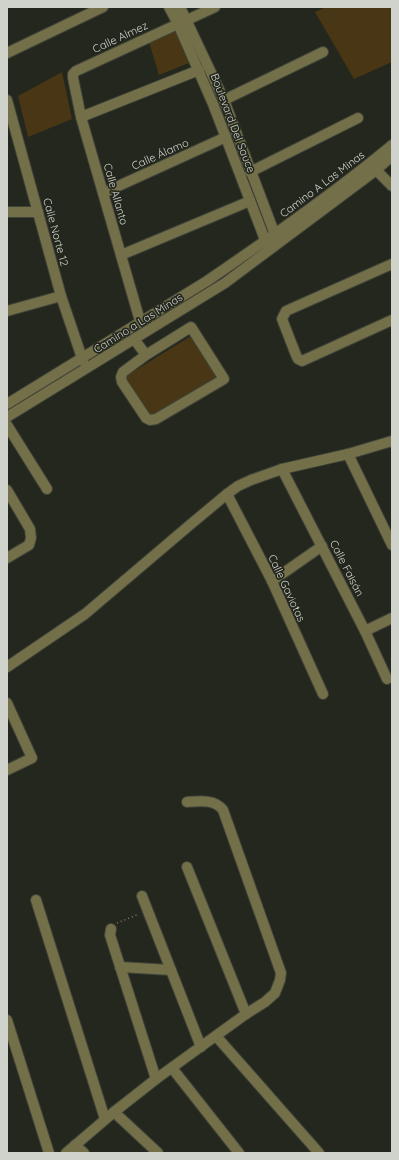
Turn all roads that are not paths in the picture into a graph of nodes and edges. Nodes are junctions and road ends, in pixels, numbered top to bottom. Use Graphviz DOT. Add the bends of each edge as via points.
graph roads {
  1 [pos="103,7"];
  2 [pos="169,7"];
  3 [pos="180,7"];
  4 [pos="215,7"];
  5 [pos="182,22"];
  6 [pos="324,52"];
  7 [pos="7,53"];
  8 [pos="199,70"];
  9 [pos="73,74"];
  10 [pos="7,100"];
  11 [pos="224,100"];
  12 [pos="81,117"];
  13 [pos="10,118"];
  14 [pos="358,118"];
  15 [pos="226,137"];
  16 [pos="391,154"];
  17 [pos="372,167"];
  18 [pos="250,172"];
  19 [pos="392,186"];
  20 [pos="103,193"];
  21 [pos="250,202"];
  22 [pos="7,212"];
  23 [pos="38,212"];
  24 [pos="277,239"];
  25 [pos="265,241"];
  26 [pos="270,250"];
  27 [pos="121,255"];
  28 [pos="392,264"];
  29 [pos="61,296"];
  30 [pos="7,308"];
  31 [pos="18,308"];
  32 [pos="7,311"];
  33 [pos="392,320"];
  34 [pos="140,321"];
  35 [pos="134,339"];
  36 [pos="146,355"];
  37 [pos="82,357"];
  38 [pos="86,369"];
  39 [pos="7,404"];
  40 [pos="7,417"];
  41 [pos="7,425"];
  42 [pos="392,440"];
  43 [pos="348,454"];
  44 [pos="282,469"];
  45 [pos="47,489"];
  46 [pos="7,490"];
  47 [pos="227,494"];
  48 [pos="392,545"];
  49 [pos="322,546"];
  50 [pos="7,558"];
  51 [pos="272,581"];
  52 [pos="392,618"];
  53 [pos="365,630"];
  54 [pos="7,667"];
  55 [pos="387,679"];
  56 [pos="323,694"];
  57 [pos="7,704"];
  58 [pos="7,770"];
  59 [pos="187,802"];
  60 [pos="187,867"];
  61 [pos="142,896"];
  62 [pos="36,900"];
  63 [pos="111,929"];
  64 [pos="120,967"];
  65 [pos="171,970"];
  66 [pos="246,1014"];
  67 [pos="7,1020"];
  68 [pos="216,1036"];
  69 [pos="201,1046"];
  70 [pos="172,1068"];
  71 [pos="156,1079"];
  72 [pos="114,1112"];
  73 [pos="105,1119"];
  74 [pos="75,1145"];
  75 [pos="48,1153"];
  76 [pos="66,1153"];
  77 [pos="84,1153"];
  78 [pos="158,1153"];
  79 [pos="239,1153"];
  80 [pos="319,1153"];
  1 -- 7 [label="street"];
  2 -- 5 [label="street, Boulevard Del Sauce"];
  3 -- 5 [label="street, Boulevard Del Sauce"];
  4 -- 5 [label="street, Calle Almez"];
  5 -- 8 [label="street, Boulevard Del Sauce"];
  5 -- 9 [label="street, Calle Almez"];
  5 -- 11 [label="street, Boulevard Del Sauce"];
  6 -- 11 [label="street"];
  8 -- 12 [label="street"];
  8 -- 15 [label="street, Boulevard Del Sauce"];
  9 -- 12 [label="street, Calle Allanto"];
  10 -- 13 [label="street, Calle Norte 12"];
  11 -- 18 [label="street, Boulevard Del Sauce"];
  12 -- 20 [label="street, Calle Allanto"];
  13 -- 23 [label="street, Calle Norte 12"];
  14 -- 18 [label="street"];
  15 -- 20 [label="street, Calle Álamo"];
  15 -- 21 [label="street, Boulevard Del Sauce"];
  16 -- 17 [label="street, Camino A Las Minas"];
  17 -- 19 [label="street"];
  17 -- 24 [label="street, Camino A Las Minas"];
  18 -- 24 [label="street, Boulevard Del Sauce"];
  20 -- 27 [label="street, Calle Allanto"];
  21 -- 25 [label="street, Boulevard Del Sauce"];
  21 -- 27 [label="street"];
  22 -- 23 [label="street"];
  23 -- 29 [label="street, Calle Norte 12"];
  24 -- 25 [label="street, Camino A Las Minas"];
  24 -- 26 [label="street, Camino a Las Minas"];
  25 -- 26 [label="street, Boulevard Del Sauce"];
  25 -- 34 [label="street, Camino a Las Minas" via="207,281"];
  26 -- 35 [label="street, Camino a Las Minas" via="215,289"];
  27 -- 34 [label="street, Calle Allanto"];
  28 -- 33 [label="street" via="286,311 282,319 296,355 302,361"];
  29 -- 31 [label="street"];
  29 -- 37 [label="street, Calle Norte 12"];
  30 -- 31 [label="street"];
  31 -- 32 [label="street"];
  34 -- 37 [label="street, Camino a Las Minas"];
  35 -- 36 [label="street"];
  35 -- 38 [label="street, Camino a Las Minas"];
  36 -- 36 [label="street" via="191,327 224,379 156,419 150,420 146,418 121,377 123,372"];
  37 -- 38 [label="street, Calle Norte 12"];
  37 -- 39 [label="street, Camino a Las Minas"];
  38 -- 40 [label="street, Camino a Las Minas"];
  41 -- 45 [label="street"];
  42 -- 43 [label="street"];
  43 -- 44 [label="street"];
  43 -- 48 [label="street"];
  44 -- 47 [label="street" via="251,480"];
  44 -- 49 [label="street, Calle Faisán"];
  46 -- 50 [label="street" via="30,529 31,538 29,544"];
  47 -- 51 [label="street, Calle Gaviotas"];
  47 -- 54 [label="street" via="85,614"];
  49 -- 51 [label="street"];
  49 -- 53 [label="street, Calle Faisán"];
  51 -- 56 [label="street, Calle Gaviotas"];
  52 -- 53 [label="street"];
  53 -- 55 [label="street, Calle Faisán"];
  57 -- 58 [label="street" via="32,758"];
  59 -- 66 [label="street" via="209,802 223,810 281,973 274,993"];
  60 -- 66 [label="street"];
  61 -- 65 [label="street"];
  62 -- 73 [label="street"];
  63 -- 64 [label="street" via="110,935"];
  64 -- 65 [label="street"];
  64 -- 71 [label="street"];
  65 -- 69 [label="street"];
  66 -- 68 [label="street"];
  67 -- 75 [label="street"];
  68 -- 69 [label="street"];
  68 -- 80 [label="street"];
  69 -- 70 [label="street"];
  70 -- 71 [label="street"];
  70 -- 79 [label="street"];
  71 -- 72 [label="street"];
  72 -- 73 [label="street"];
  72 -- 78 [label="street"];
  73 -- 74 [label="street"];
  74 -- 76 [label="street"];
  74 -- 77 [label="street"];
}
